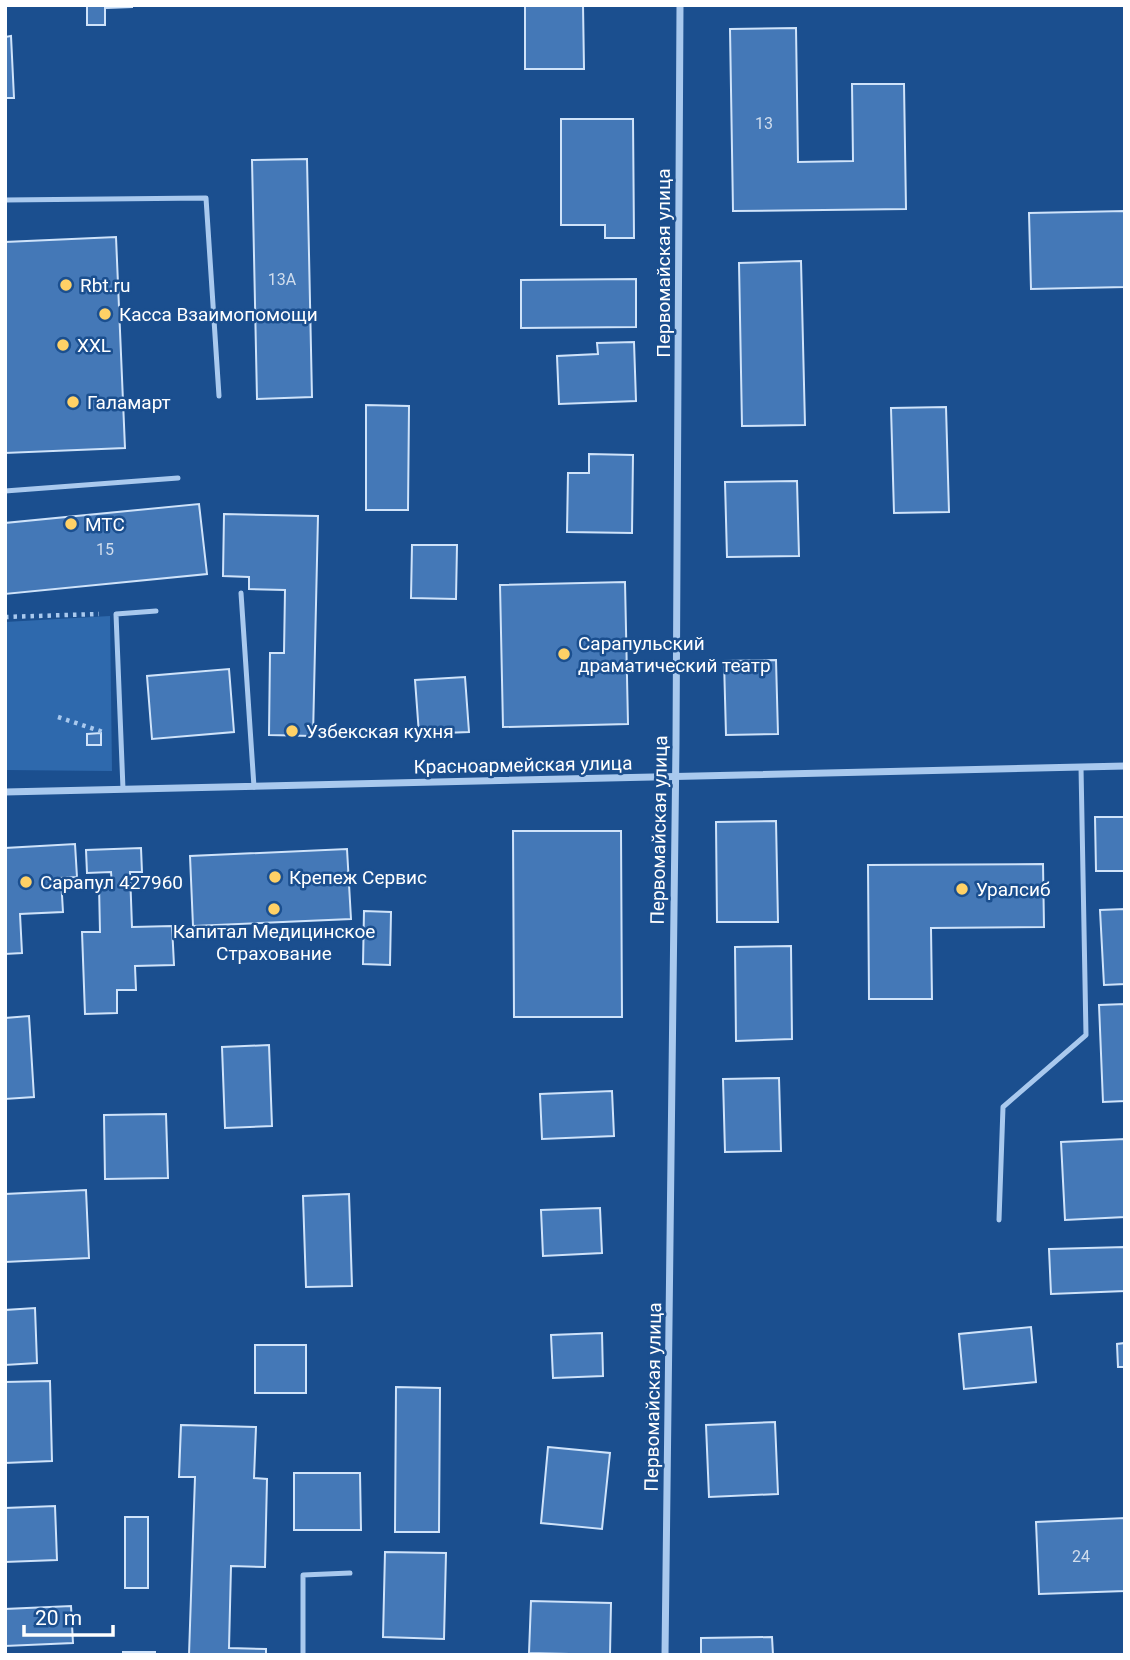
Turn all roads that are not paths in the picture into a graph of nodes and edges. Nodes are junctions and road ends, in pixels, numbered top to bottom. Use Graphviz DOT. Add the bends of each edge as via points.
graph roads {
  1 [pos="680,5"];
  2 [pos="5,200"];
  3 [pos="219,396"];
  4 [pos="178,478"];
  5 [pos="5,491"];
  6 [pos="241,593"];
  7 [pos="156,611"];
  8 [pos="1125,765"];
  9 [pos="1081,767"];
  10 [pos="676,777"];
  11 [pos="254,786"];
  12 [pos="123,789"];
  13 [pos="5,792"];
  14 [pos="999,1220"];
  15 [pos="350,1573"];
  16 [pos="303,1655"];
  17 [pos="665,1655"];
  1 -- 10 [label="street, Первомайская улица"];
  2 -- 3 [label="lane" via="206,198"];
  4 -- 5 [label="lane"];
  6 -- 11 [label="lane"];
  7 -- 12 [label="lane" via="116,614"];
  8 -- 9 [label="street, Красноармейская улица"];
  9 -- 10 [label="street, Красноармейская улица"];
  9 -- 14 [label="lane" via="1086,1035 1003,1107"];
  10 -- 11 [label="street, Красноармейская улица"];
  10 -- 17 [label="street, Первомайская улица"];
  11 -- 12 [label="street, Красноармейская улица"];
  12 -- 13 [label="street, Красноармейская улица"];
  15 -- 16 [label="lane" via="303,1575"];
}
